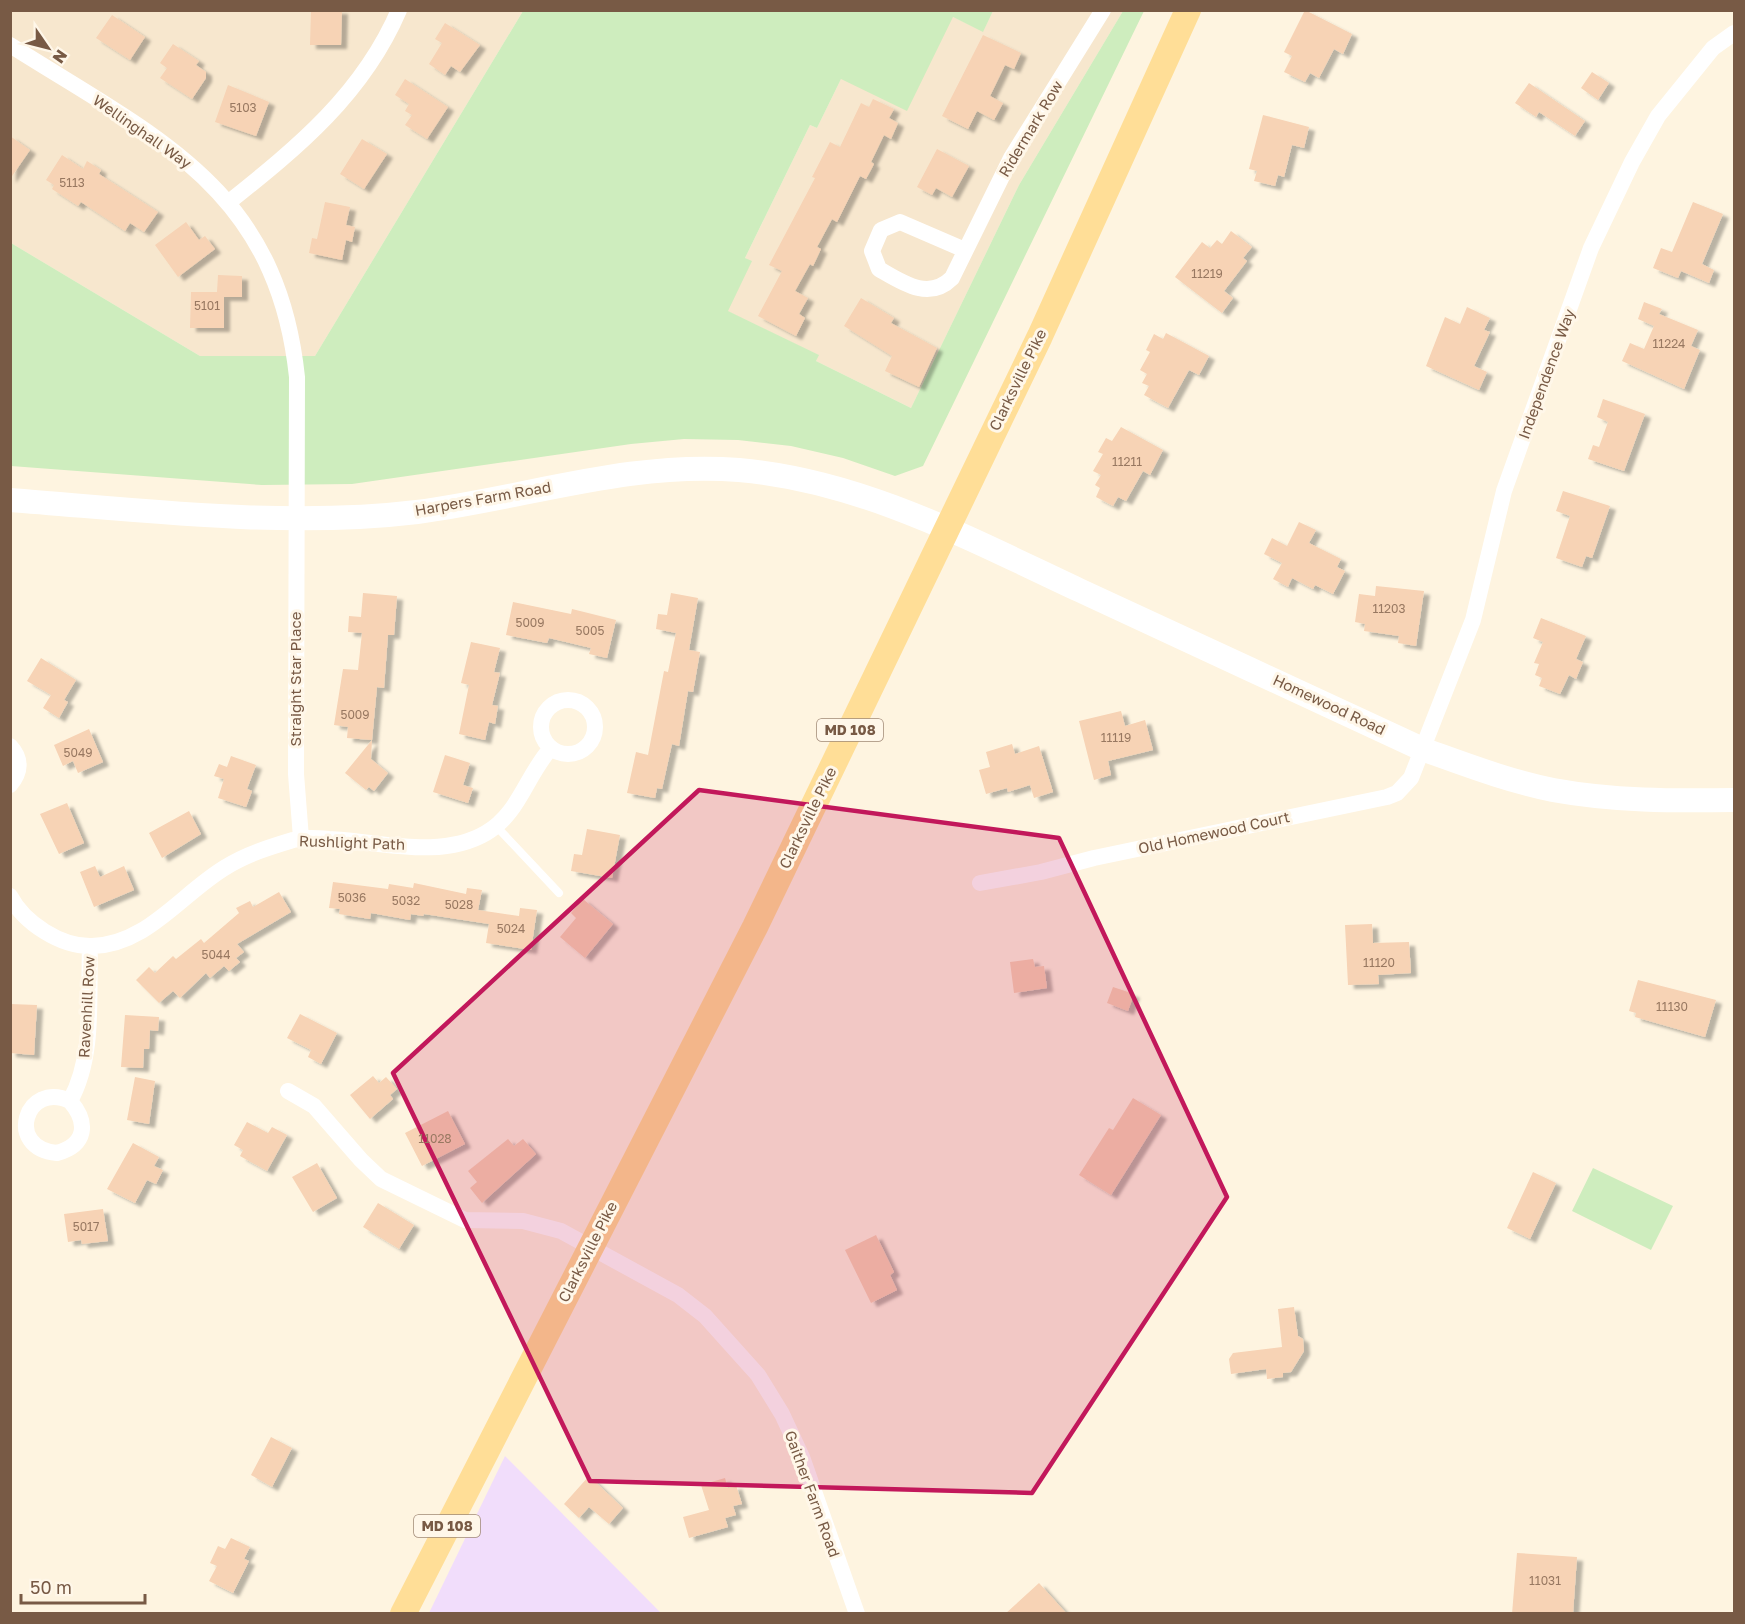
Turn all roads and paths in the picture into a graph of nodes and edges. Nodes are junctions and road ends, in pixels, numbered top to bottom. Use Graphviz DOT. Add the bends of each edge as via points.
graph roads {
  1 [pos="399,10"];
  2 [pos="1102,10"];
  3 [pos="1188,10"];
  4 [pos="1734,33"];
  5 [pos="10,45"];
  6 [pos="229,202"];
  7 [pos="966,250"];
  8 [pos="10,500"];
  9 [pos="297,519"];
  10 [pos="945,528"];
  11 [pos="10,746"];
  12 [pos="551,748"];
  13 [pos="1422,749"];
  14 [pos="10,785"];
  15 [pos="1734,800"];
  16 [pos="496,826"];
  17 [pos="301,838"];
  18 [pos="980,883"];
  19 [pos="559,893"];
  20 [pos="10,896"];
  21 [pos="90,947"];
  22 [pos="288,1091"];
  23 [pos="70,1101"];
  24 [pos="591,1247"];
  25 [pos="403,1614"];
  26 [pos="857,1614"];
  1 -- 6 [label="street" via="380,50 340,105"];
  2 -- 7 [label="street, Ridermark Row" via="1029,127"];
  3 -- 10 [label="main road, Clarksville Pike / MD 108" via="1040,336"];
  4 -- 13 [label="street, Independence Way" via="1713,48 1658,116 1591,248 1504,491 1473,620"];
  5 -- 6 [label="street, Wellinghall Way" via="179,154"];
  6 -- 9 [label="street, Wellinghall Way" via="266,257 294,344"];
  7 -- 7 [label="street, Ridermark Row" via="900,222 881,230 872,251 879,269 922,291 944,286"];
  8 -- 9 [label="main road, Harpers Farm Road"];
  9 -- 10 [label="main road, Harpers Farm Road" via="418,511 574,482 686,468 805,479"];
  9 -- 17 [label="street, Straight Star Place" via="296,774"];
  10 -- 13 [label="main road, Homewood Road"];
  10 -- 24 [label="main road, Clarksville Pike / MD 108" via="760,916"];
  11 -- 14 [label="street" via="18,758 19,769"];
  12 -- 16 [label="street, Rushlight Path" via="536,765 514,808"];
  13 -- 15 [label="main road, Homewood Road" via="1551,789 1609,798"];
  13 -- 18 [label="street, Old Homewood Court" via="1411,778 1397,793 1387,797"];
  16 -- 17 [label="street, Rushlight Path" via="465,842 439,847"];
  16 -- 19 [label="lane"];
  17 -- 21 [label="street, Rushlight Path" via="248,855 226,867 128,938"];
  20 -- 21 [label="street" via="36,925 71,943"];
  21 -- 23 [label="street, Ravenhill Row" via="86,1060 81,1082"];
  22 -- 24 [label="street, Gaither Farm Road" via="314,1106 381,1179 465,1220 539,1223"];
  24 -- 25 [label="main road, Clarksville Pike / MD 108"];
  24 -- 26 [label="street, Gaither Farm Road" via="678,1295 705,1317 758,1375 782,1414 801,1457"];
}
